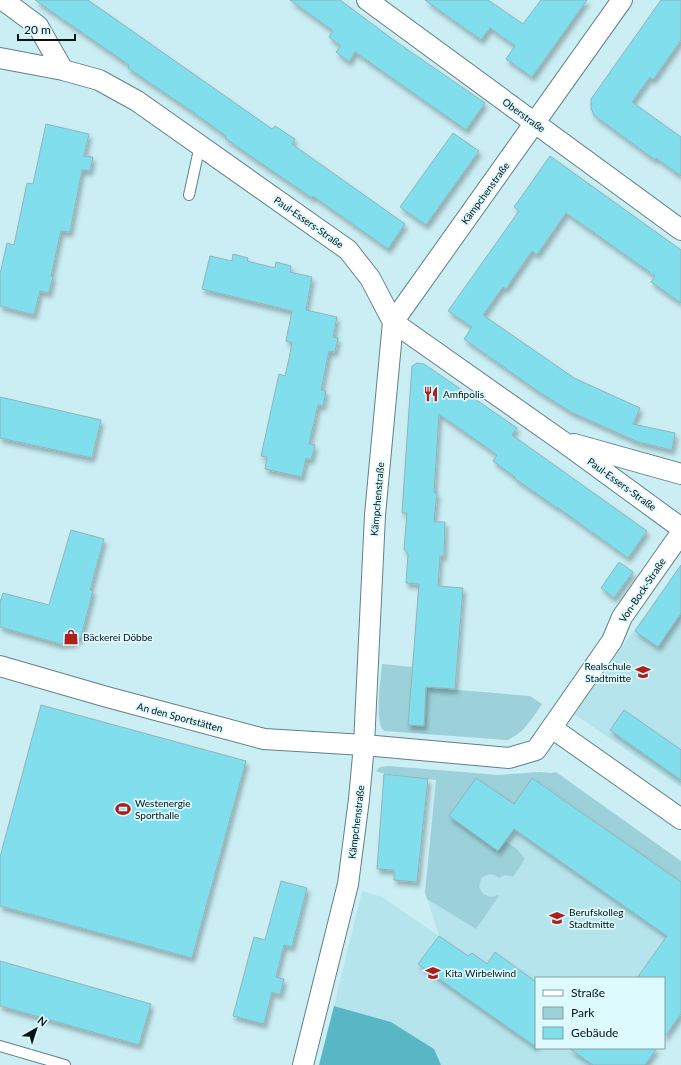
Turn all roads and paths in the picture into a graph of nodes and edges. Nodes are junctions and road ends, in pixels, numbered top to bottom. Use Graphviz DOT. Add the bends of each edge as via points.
graph roads {
  1 [pos="4,0"];
  2 [pos="367,0"];
  3 [pos="622,0"];
  4 [pos="0,58"];
  5 [pos="63,70"];
  6 [pos="535,123"];
  7 [pos="200,145"];
  8 [pos="189,195"];
  9 [pos="681,230"];
  10 [pos="393,322"];
  11 [pos="562,441"];
  12 [pos="681,474"];
  13 [pos="681,528"];
  14 [pos="681,533"];
  15 [pos="0,666"];
  16 [pos="552,728"];
  17 [pos="364,745"];
  18 [pos="681,819"];
  19 [pos="0,1046"];
  20 [pos="65,1065"];
  21 [pos="303,1065"];
  1 -- 5 [label="street" via="38,26"];
  2 -- 6 [label="street, Oberstraße"];
  3 -- 6 [label="street, Kämpchenstraße"];
  4 -- 5 [label="street, Paul-Essers-Straße"];
  5 -- 7 [label="street, Paul-Essers-Straße" via="99,80 137,101"];
  6 -- 9 [label="street, Oberstraße"];
  6 -- 10 [label="street, Kämpchenstraße"];
  7 -- 8 [label="lane"];
  7 -- 10 [label="street, Paul-Essers-Straße" via="348,250 370,278"];
  10 -- 11 [label="street, Paul-Essers-Straße"];
  10 -- 17 [label="street, Kämpchenstraße" via="375,516"];
  11 -- 12 [label="street, Paul-Essers-Straße"];
  11 -- 13 [label="street, Paul-Essers-Straße"];
  14 -- 16 [label="street, Von-Bock-Straße" via="622,617 612,640"];
  15 -- 17 [label="street, An den Sportstätten" via="264,739"];
  16 -- 17 [label="street, Von-Bock-Straße" via="536,750 509,758"];
  16 -- 18 [label="street"];
  17 -- 21 [label="street, Kämpchenstraße" via="348,884"];
  19 -- 20 [label="lane"];
}
